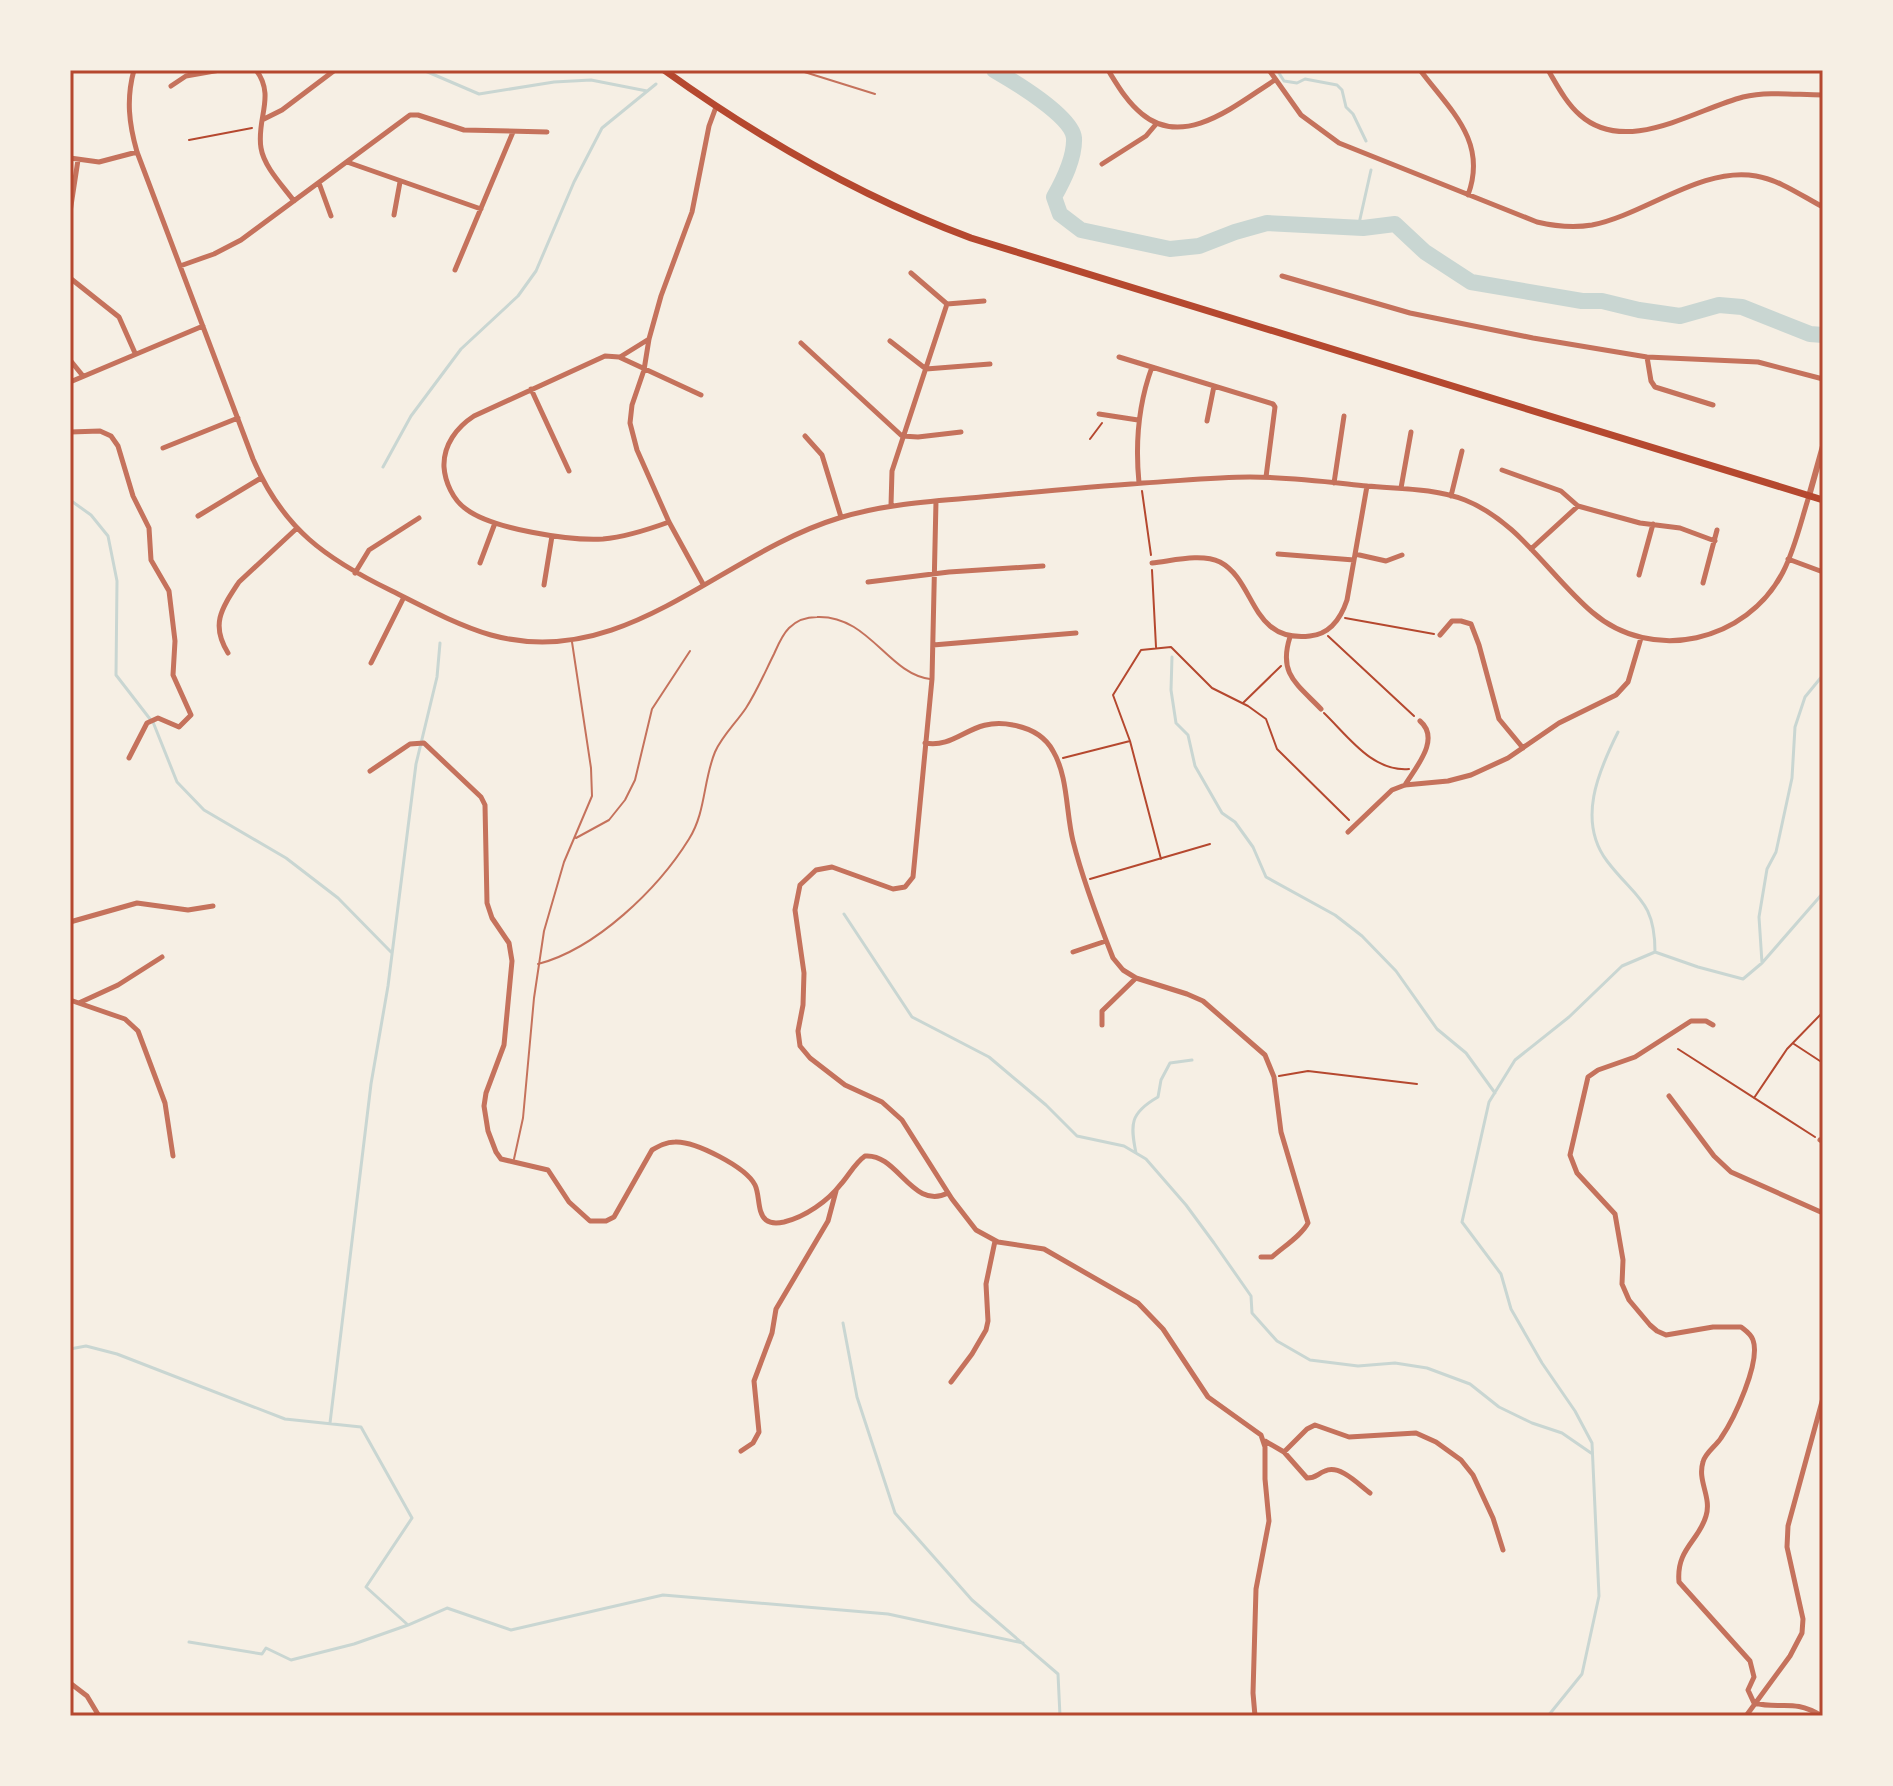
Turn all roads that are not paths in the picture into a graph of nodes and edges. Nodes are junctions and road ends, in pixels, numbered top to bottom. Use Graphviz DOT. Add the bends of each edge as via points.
graph roads {
  1 [pos="134,70"];
  2 [pos="220,70"];
  3 [pos="256,70"];
  4 [pos="335,70"];
  5 [pos="478,70"];
  6 [pos="509,70"];
  7 [pos="664,70"];
  8 [pos="798,70"];
  9 [pos="1108,70"];
  10 [pos="1269,70"];
  11 [pos="1420,70"];
  12 [pos="1548,70"];
  13 [pos="1275,80"];
  14 [pos="171,86"];
  15 [pos="875,94"];
  16 [pos="1823,95"];
  17 [pos="716,107"];
  18 [pos="262,123"];
  19 [pos="1157,123"];
  20 [pos="513,132"];
  21 [pos="547,132"];
  22 [pos="137,152"];
  23 [pos="70,158"];
  24 [pos="78,160"];
  25 [pos="347,162"];
  26 [pos="1102,164"];
  27 [pos="400,182"];
  28 [pos="319,183"];
  29 [pos="1468,195"];
  30 [pos="294,201"];
  31 [pos="1823,207"];
  32 [pos="481,209"];
  33 [pos="70,212"];
  34 [pos="394,215"];
  35 [pos="331,216"];
  36 [pos="180,266"];
  37 [pos="455,270"];
  38 [pos="911,273"];
  39 [pos="1282,276"];
  40 [pos="70,278"];
  41 [pos="984,301"];
  42 [pos="947,304"];
  43 [pos="203,326"];
  44 [pos="649,339"];
  45 [pos="890,341"];
  46 [pos="801,343"];
  47 [pos="135,353"];
  48 [pos="619,357"];
  49 [pos="1119,357"];
  50 [pos="1647,357"];
  51 [pos="70,360"];
  52 [pos="990,364"];
  53 [pos="1152,367"];
  54 [pos="926,369"];
  55 [pos="644,370"];
  56 [pos="83,376"];
  57 [pos="1823,379"];
  58 [pos="70,382"];
  59 [pos="1214,386"];
  60 [pos="531,389"];
  61 [pos="701,395"];
  62 [pos="1713,405"];
  63 [pos="1099,414"];
  64 [pos="1344,416"];
  65 [pos="238,418"];
  66 [pos="1138,420"];
  67 [pos="1207,421"];
  68 [pos="70,432"];
  69 [pos="961,432"];
  70 [pos="1411,432"];
  71 [pos="805,436"];
  72 [pos="902,436"];
  73 [pos="1823,446"];
  74 [pos="163,448"];
  75 [pos="1462,451"];
  76 [pos="1502,470"];
  77 [pos="569,471"];
  78 [pos="1266,477"];
  79 [pos="261,478"];
  80 [pos="1139,483"];
  81 [pos="1334,483"];
  82 [pos="1367,486"];
  83 [pos="1401,488"];
  84 [pos="1451,496"];
  85 [pos="1809,496"];
  86 [pos="1823,500"];
  87 [pos="936,501"];
  88 [pos="891,505"];
  89 [pos="1578,506"];
  90 [pos="198,516"];
  91 [pos="841,517"];
  92 [pos="419,518"];
  93 [pos="669,522"];
  94 [pos="495,523"];
  95 [pos="1653,524"];
  96 [pos="296,529"];
  97 [pos="1717,530"];
  98 [pos="552,536"];
  99 [pos="1715,541"];
  100 [pos="1531,549"];
  101 [pos="1278,554"];
  102 [pos="1402,555"];
  103 [pos="1354,557"];
  104 [pos="1788,559"];
  105 [pos="480,563"];
  106 [pos="1152,563"];
  107 [pos="1043,566"];
  108 [pos="1823,572"];
  109 [pos="355,573"];
  110 [pos="935,574"];
  111 [pos="1639,575"];
  112 [pos="868,582"];
  113 [pos="1703,583"];
  114 [pos="703,584"];
  115 [pos="544,585"];
  116 [pos="404,597"];
  117 [pos="1076,633"];
  118 [pos="1440,635"];
  119 [pos="1290,637"];
  120 [pos="1641,638"];
  121 [pos="572,641"];
  122 [pos="933,645"];
  123 [pos="690,651"];
  124 [pos="228,653"];
  125 [pos="371,663"];
  126 [pos="932,679"];
  127 [pos="1321,709"];
  128 [pos="1420,721"];
  129 [pos="925,743"];
  130 [pos="1523,748"];
  131 [pos="129,758"];
  132 [pos="370,771"];
  133 [pos="1405,785"];
  134 [pos="1348,832"];
  135 [pos="575,839"];
  136 [pos="213,906"];
  137 [pos="70,922"];
  138 [pos="1106,941"];
  139 [pos="1073,952"];
  140 [pos="162,957"];
  141 [pos="538,964"];
  142 [pos="1136,978"];
  143 [pos="70,1000"];
  144 [pos="80,1002"];
  145 [pos="1102,1025"];
  146 [pos="1713,1025"];
  147 [pos="1669,1096"];
  148 [pos="173,1156"];
  149 [pos="514,1162"];
  150 [pos="836,1190"];
  151 [pos="948,1193"];
  152 [pos="1823,1213"];
  153 [pos="995,1241"];
  154 [pos="1261,1257"];
  155 [pos="951,1382"];
  156 [pos="1823,1398"];
  157 [pos="1264,1440"];
  158 [pos="741,1451"];
  159 [pos="1284,1452"];
  160 [pos="1370,1493"];
  161 [pos="1503,1550"];
  162 [pos="70,1683"];
  163 [pos="1754,1703"];
  164 [pos="99,1716"];
  165 [pos="1255,1716"];
  166 [pos="1746,1716"];
  167 [pos="1822,1716"];
  1 -- 22 [label="street" via="128,105"];
  2 -- 14 [label="street" via="186,76"];
  3 -- 18 [label="street" via="266,87"];
  4 -- 18 [label="street"];
  5 -- 6 [label="street"];
  7 -- 17 [label="main road"];
  8 -- 15 [label="lane"];
  9 -- 19 [label="street" via="1133,107"];
  10 -- 13 [label="street"];
  11 -- 29 [label="street" via="1471,141 1475,168"];
  12 -- 16 [label="street" via="1579,115 1601,128 1623,132 1645,130 1752,95"];
  13 -- 19 [label="street" via="1202,123"];
  13 -- 29 [label="street" via="1301,115 1339,143"];
  17 -- 44 [label="street" via="690,222"];
  17 -- 85 [label="main road" via="864,192 971,238"];
  18 -- 30 [label="street" via="263,155"];
  19 -- 26 [label="street"];
  20 -- 21 [label="street"];
  20 -- 25 [label="street" via="464,130 413,115"];
  20 -- 32 [label="street"];
  22 -- 24 [label="street" via="109,161"];
  22 -- 36 [label="street"];
  23 -- 24 [label="street"];
  24 -- 33 [label="street"];
  25 -- 27 [label="street"];
  25 -- 28 [label="street"];
  27 -- 32 [label="street"];
  27 -- 34 [label="street"];
  28 -- 30 [label="street"];
  28 -- 35 [label="street"];
  29 -- 31 [label="street" via="1537,222 1583,226 1702,183 1746,175 1778,182"];
  30 -- 36 [label="street" via="241,240"];
  32 -- 37 [label="street"];
  36 -- 43 [label="street"];
  38 -- 42 [label="street"];
  39 -- 50 [label="street" via="1410,313"];
  40 -- 47 [label="street" via="119,317"];
  41 -- 42 [label="street"];
  42 -- 54 [label="street"];
  43 -- 47 [label="street"];
  43 -- 65 [label="street"];
  44 -- 48 [label="street"];
  44 -- 55 [label="street"];
  45 -- 54 [label="street"];
  46 -- 72 [label="street"];
  47 -- 56 [label="street"];
  48 -- 55 [label="street"];
  48 -- 60 [label="street" via="598,358"];
  49 -- 53 [label="street"];
  50 -- 57 [label="street" via="1758,362"];
  50 -- 62 [label="street" via="1655,387"];
  51 -- 56 [label="street"];
  52 -- 54 [label="street"];
  53 -- 59 [label="street"];
  53 -- 66 [label="street"];
  54 -- 72 [label="street"];
  55 -- 61 [label="street"];
  55 -- 93 [label="street" via="632,405 631,432"];
  56 -- 58 [label="street"];
  59 -- 67 [label="street"];
  59 -- 78 [label="street" via="1274,406"];
  60 -- 77 [label="street"];
  60 -- 94 [label="street" via="465,421 446,453 444,471 457,501"];
  63 -- 66 [label="street"];
  64 -- 81 [label="street"];
  65 -- 74 [label="street"];
  65 -- 79 [label="street"];
  66 -- 80 [label="street"];
  68 -- 131 [label="street" via="100,431 114,439 149,528 151,560 171,597 173,675 191,715 179,727 158,718 147,723"];
  69 -- 72 [label="street"];
  70 -- 83 [label="street"];
  71 -- 91 [label="street" via="822,455"];
  72 -- 88 [label="street" via="892,471"];
  73 -- 85 [label="street"];
  75 -- 84 [label="street"];
  76 -- 89 [label="street" via="1561,491"];
  78 -- 80 [label="street"];
  78 -- 81 [label="street"];
  79 -- 90 [label="street"];
  79 -- 96 [label="street"];
  80 -- 87 [label="street"];
  81 -- 82 [label="street"];
  82 -- 83 [label="street"];
  82 -- 103 [label="street"];
  83 -- 84 [label="street"];
  84 -- 100 [label="street" via="1492,515"];
  85 -- 86 [label="main road"];
  85 -- 104 [label="street"];
  87 -- 88 [label="street"];
  87 -- 110 [label="street"];
  88 -- 91 [label="street"];
  89 -- 95 [label="street"];
  89 -- 100 [label="street"];
  91 -- 114 [label="street" via="790,536"];
  92 -- 109 [label="street" via="369,550"];
  93 -- 98 [label="street" via="611,538"];
  93 -- 114 [label="street"];
  94 -- 98 [label="street"];
  94 -- 105 [label="street"];
  95 -- 99 [label="street"];
  95 -- 111 [label="street"];
  96 -- 109 [label="street"];
  96 -- 124 [label="street" via="233,591 217,626"];
  97 -- 99 [label="street"];
  98 -- 115 [label="street"];
  99 -- 113 [label="street"];
  100 -- 120 [label="street" via="1597,616"];
  101 -- 103 [label="street"];
  102 -- 103 [label="street" via="1386,561"];
  103 -- 119 [label="street" via="1340,617 1324,633"];
  104 -- 108 [label="street"];
  104 -- 120 [label="street" via="1764,600 1734,625 1690,640"];
  106 -- 119 [label="street" via="1221,563 1262,617"];
  107 -- 110 [label="street"];
  109 -- 116 [label="street"];
  110 -- 112 [label="street"];
  110 -- 122 [label="street"];
  114 -- 121 [label="street" via="627,626"];
  116 -- 121 [label="street" via="488,634 533,642"];
  116 -- 125 [label="street"];
  117 -- 122 [label="street"];
  118 -- 130 [label="street" via="1452,621 1471,624 1499,719"];
  119 -- 127 [label="street" via="1285,663 1291,677"];
  120 -- 130 [label="street" via="1624,688"];
  121 -- 135 [label="lane" via="593,785"];
  122 -- 126 [label="street"];
  123 -- 135 [label="lane" via="652,709 625,800 609,820"];
  126 -- 129 [label="street"];
  126 -- 141 [label="lane" via="907,672 870,637 839,621 819,617 791,626 749,704 716,750 700,818 680,853 609,926 562,956"];
  128 -- 133 [label="street" via="1429,740"];
  129 -- 138 [label="street" via="947,742 978,725 1011,724 1045,740 1057,759 1072,839"];
  129 -- 151 [label="street" via="910,882 893,889 839,868 824,868 800,885 795,910 804,973 798,1039 803,1052 902,1120"];
  130 -- 133 [label="street" via="1459,779"];
  132 -- 149 [label="street" via="410,744 424,743 485,805 487,903 509,943 512,961 504,1045 488,1083 485,1119 499,1157"];
  133 -- 134 [label="street" via="1385,795"];
  135 -- 141 [label="lane" via="555,886"];
  136 -- 137 [label="street" via="188,910 137,903"];
  138 -- 139 [label="street"];
  138 -- 142 [label="street" via="1117,965"];
  140 -- 144 [label="street"];
  141 -- 149 [label="lane"];
  142 -- 145 [label="street" via="1102,1011"];
  142 -- 154 [label="street" via="1203,1001 1269,1062 1281,1132 1308,1223 1272,1257"];
  143 -- 144 [label="street"];
  144 -- 148 [label="street" via="125,1019 138,1031 165,1103"];
  146 -- 163 [label="street" via="1691,1021 1635,1057 1588,1077 1570,1155 1577,1173 1615,1214 1622,1284 1650,1325 1673,1335 1741,1327 1753,1340 1755,1356 1735,1415 1703,1459 1706,1518 1685,1549 1678,1578 1750,1661 1754,1677 1748,1690"];
  147 -- 152 [label="street" via="1731,1172"];
  149 -- 150 [label="street" via="548,1170 569,1202 590,1221 614,1217 652,1150 668,1142 700,1148 748,1175 770,1222 793,1219"];
  150 -- 151 [label="street" via="861,1159 871,1156 926,1196"];
  150 -- 158 [label="street" via="828,1221 776,1309 754,1381 759,1432"];
  151 -- 153 [label="street" via="976,1230"];
  153 -- 155 [label="street" via="986,1284 986,1330"];
  153 -- 157 [label="street" via="1044,1249 1138,1303 1163,1329 1208,1397"];
  156 -- 163 [label="street" via="1788,1526 1802,1633"];
  157 -- 159 [label="street"];
  157 -- 165 [label="street" via="1269,1521 1254,1616"];
  159 -- 160 [label="street" via="1307,1478 1336,1469"];
  159 -- 161 [label="street" via="1315,1425 1349,1437 1424,1435 1461,1460 1473,1475"];
  162 -- 164 [label="street" via="87,1696"];
  163 -- 166 [label="street"];
  163 -- 167 [label="street" via="1801,1705"];
}
